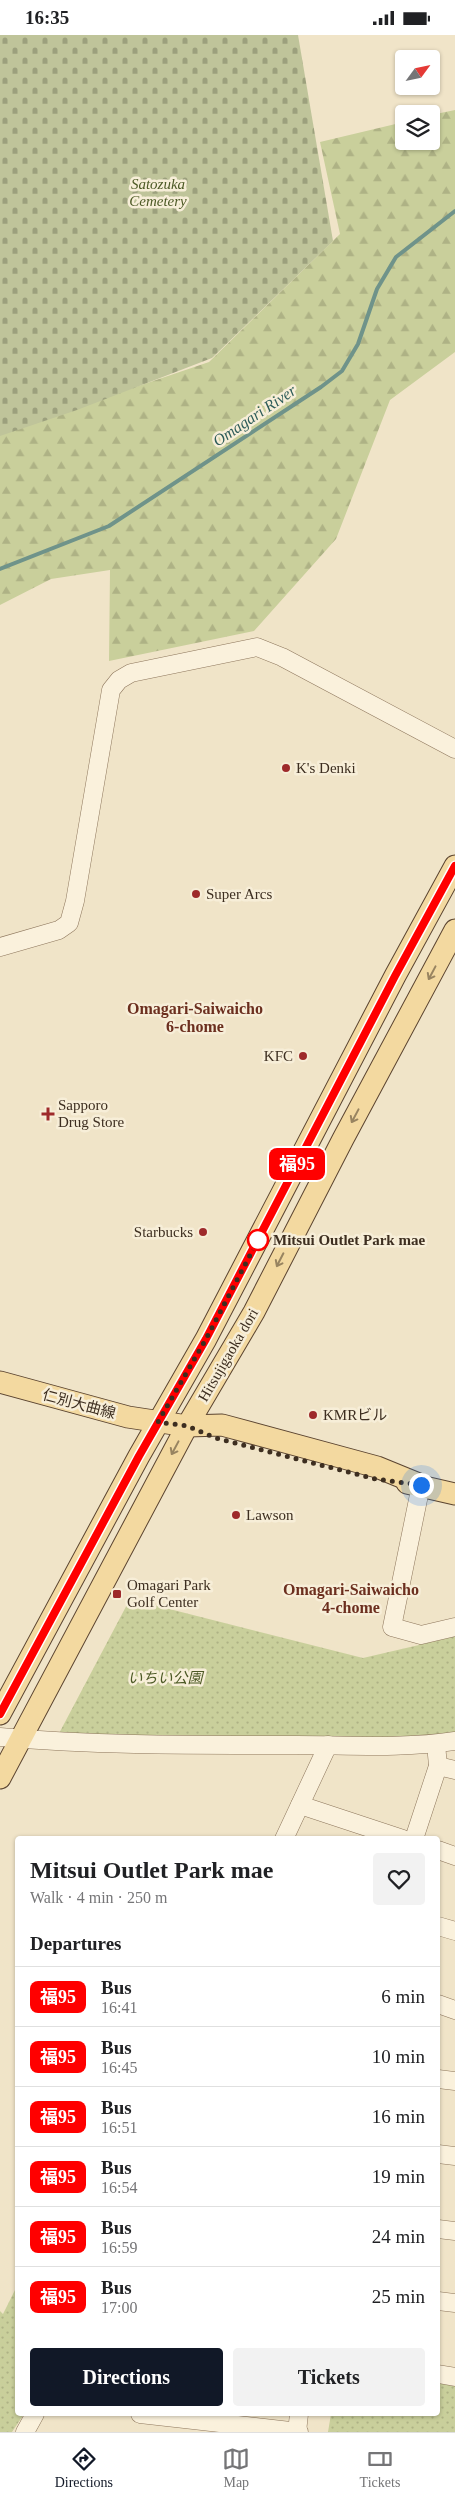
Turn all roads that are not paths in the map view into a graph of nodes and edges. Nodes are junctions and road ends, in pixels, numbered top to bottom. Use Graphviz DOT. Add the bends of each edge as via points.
graph roads {
  1 [pos="455,749"];
  2 [pos="455,866"];
  3 [pos="455,930"];
  4 [pos="0,947"];
  5 [pos="0,1382"];
  6 [pos="158,1422"];
  7 [pos="187,1426"];
  8 [pos="421,1485"];
  9 [pos="455,1494"];
  10 [pos="455,1627"];
  11 [pos="0,1714"];
  12 [pos="0,1737"];
  13 [pos="22,1739"];
  14 [pos="455,1741"];
  15 [pos="436,1744"];
  16 [pos="328,1745"];
  17 [pos="438,1766"];
  18 [pos="455,1771"];
  19 [pos="0,1778"];
  20 [pos="300,1805"];
  21 [pos="285,1836"];
  22 [pos="394,1836"];
  23 [pos="415,1836"];
  24 [pos="440,1851"];
  25 [pos="455,1856"];
  26 [pos="440,1927"];
  27 [pos="455,1931"];
  28 [pos="440,2005"];
  29 [pos="455,2010"];
  30 [pos="440,2079"];
  31 [pos="455,2081"];
  32 [pos="440,2155"];
  33 [pos="455,2157"];
  34 [pos="440,2229"];
  35 [pos="455,2231"];
  36 [pos="440,2301"];
  37 [pos="455,2303"];
  38 [pos="440,2375"];
  39 [pos="455,2377"];
  40 [pos="35,2416"];
  41 [pos="148,2416"];
  42 [pos="299,2416"];
  43 [pos="195,2427"];
  44 [pos="25,2432"];
  45 [pos="298,2432"];
  1 -- 4 [label="street" via="282,657 257,647 131,673 118,680 111,690 69,923 59,930"];
  2 -- 6 [label="main road, Hitsujigaoka dori" via="206,1339"];
  3 -- 7 [label="main road, Hitsujigaoka dori, one-way" via="254,1312"];
  5 -- 6 [label="main road, 仁別大曲線" via="128,1417"];
  6 -- 7 [label="main road, 仁別大曲線"];
  6 -- 11 [label="main road, Hitsujigaoka dori"];
  7 -- 8 [label="main road, 仁別大曲線" via="222,1425 378,1467"];
  7 -- 13 [label="main road, Hitsujigaoka dori, one-way"];
  8 -- 9 [label="main road, 仁別大曲線"];
  8 -- 10 [label="street" via="392,1627 420,1635"];
  12 -- 13 [label="street"];
  13 -- 16 [label="street" via="145,1745"];
  13 -- 19 [label="main road, Hitsujigaoka dori"];
  14 -- 15 [label="street"];
  15 -- 16 [label="street"];
  15 -- 17 [label="street"];
  16 -- 20 [label="street"];
  17 -- 18 [label="street"];
  17 -- 23 [label="street"];
  20 -- 21 [label="street"];
  20 -- 22 [label="street"];
  24 -- 25 [label="street"];
  26 -- 27 [label="street"];
  28 -- 29 [label="street"];
  30 -- 31 [label="street"];
  32 -- 33 [label="street"];
  34 -- 35 [label="street"];
  36 -- 37 [label="street"];
  38 -- 39 [label="street"];
  40 -- 44 [label="street"];
  41 -- 43 [label="street"];
  42 -- 45 [label="street"];
  43 -- 45 [label="street"];
}
